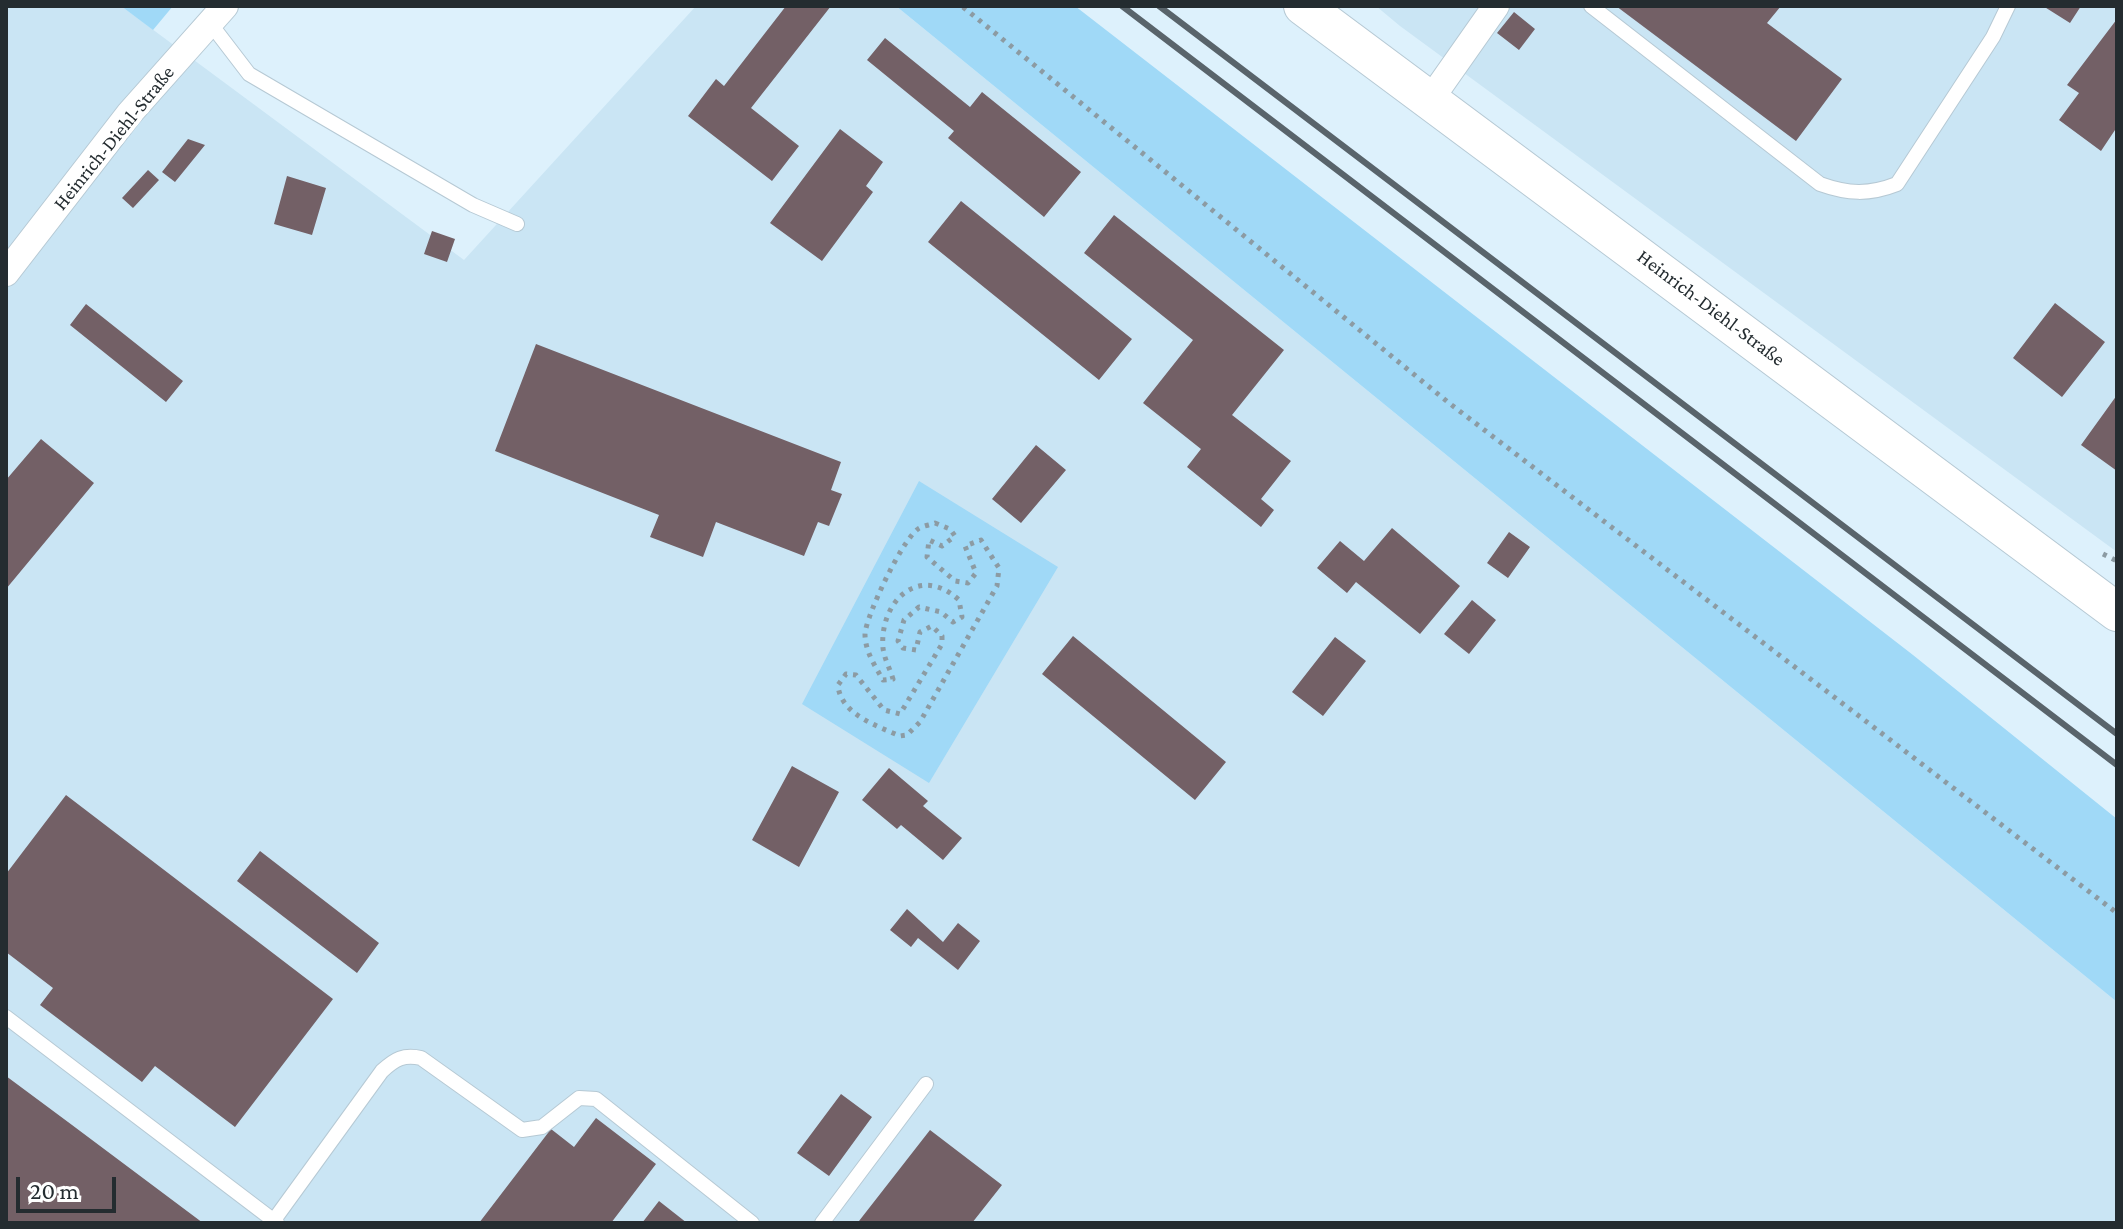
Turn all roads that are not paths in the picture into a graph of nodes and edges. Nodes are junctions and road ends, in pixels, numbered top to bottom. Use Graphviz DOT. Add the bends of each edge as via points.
graph roads {
  1 [pos="1303,6"];
  2 [pos="1496,6"];
  3 [pos="1591,6"];
  4 [pos="2008,6"];
  5 [pos="218,15"];
  6 [pos="1430,100"];
  7 [pos="517,224"];
  8 [pos="6,273"];
  9 [pos="2117,612"];
  10 [pos="6,1017"];
  11 [pos="926,1084"];
  12 [pos="276,1222"];
  13 [pos="752,1223"];
  14 [pos="822,1223"];
  1 -- 6 [label="main road, Heinrich-Diehl-Straße"];
  2 -- 6 [label="street"];
  3 -- 4 [label="lane" via="1820,184 1845,192 1875,192 1897,184"];
  5 -- 7 [label="lane" via="249,74 473,205"];
  5 -- 8 [label="street, Heinrich-Diehl-Straße" via="129,114"];
  6 -- 9 [label="main road, Heinrich-Diehl-Straße"];
  10 -- 12 [label="lane"];
  11 -- 14 [label="lane"];
  12 -- 13 [label="lane" via="382,1071 401,1056 412,1056 522,1130 542,1127 579,1098 596,1099"];
}
